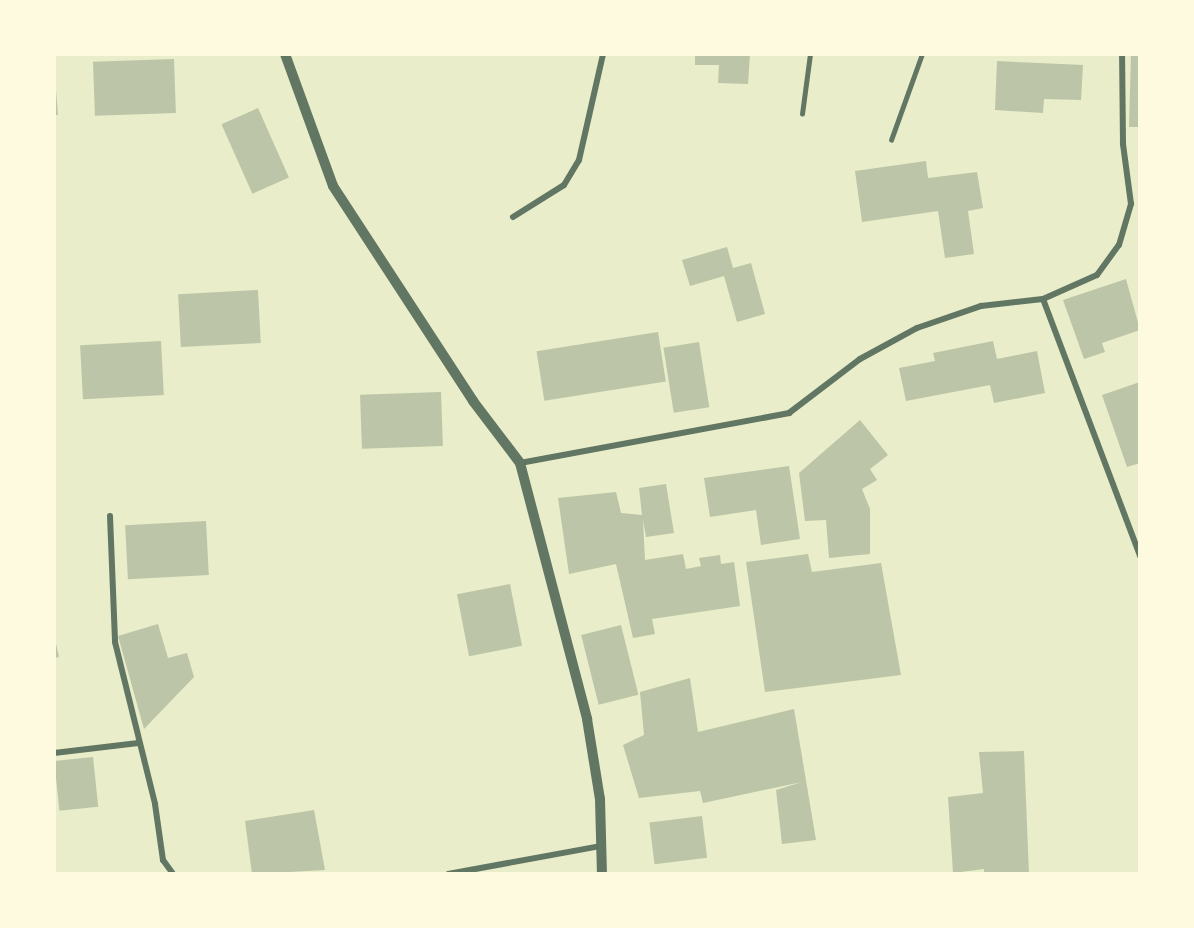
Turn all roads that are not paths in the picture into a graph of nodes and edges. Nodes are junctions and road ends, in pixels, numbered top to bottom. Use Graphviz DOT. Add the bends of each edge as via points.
graph roads {
  1 [pos="285,54"];
  2 [pos="603,54"];
  3 [pos="810,54"];
  4 [pos="922,54"];
  5 [pos="1122,54"];
  6 [pos="802,114"];
  7 [pos="891,140"];
  8 [pos="513,217"];
  9 [pos="1043,299"];
  10 [pos="520,463"];
  11 [pos="110,516"];
  12 [pos="1140,556"];
  13 [pos="138,743"];
  14 [pos="54,753"];
  15 [pos="602,846"];
  16 [pos="173,874"];
  17 [pos="448,874"];
  18 [pos="602,874"];
  1 -- 10 [label="street" via="333,186 473,401"];
  2 -- 8 [label="street" via="579,160 564,185"];
  3 -- 6 [label="lane"];
  4 -- 7 [label="lane"];
  5 -- 9 [label="street" via="1123,144 1131,204 1119,245 1097,275"];
  9 -- 10 [label="street" via="981,306 917,328 860,359 789,413"];
  9 -- 12 [label="street"];
  10 -- 15 [label="street" via="587,719 600,799"];
  11 -- 13 [label="street" via="115,642"];
  13 -- 14 [label="street"];
  13 -- 16 [label="street" via="155,804 163,860"];
  15 -- 17 [label="street"];
  15 -- 18 [label="street"];
}
